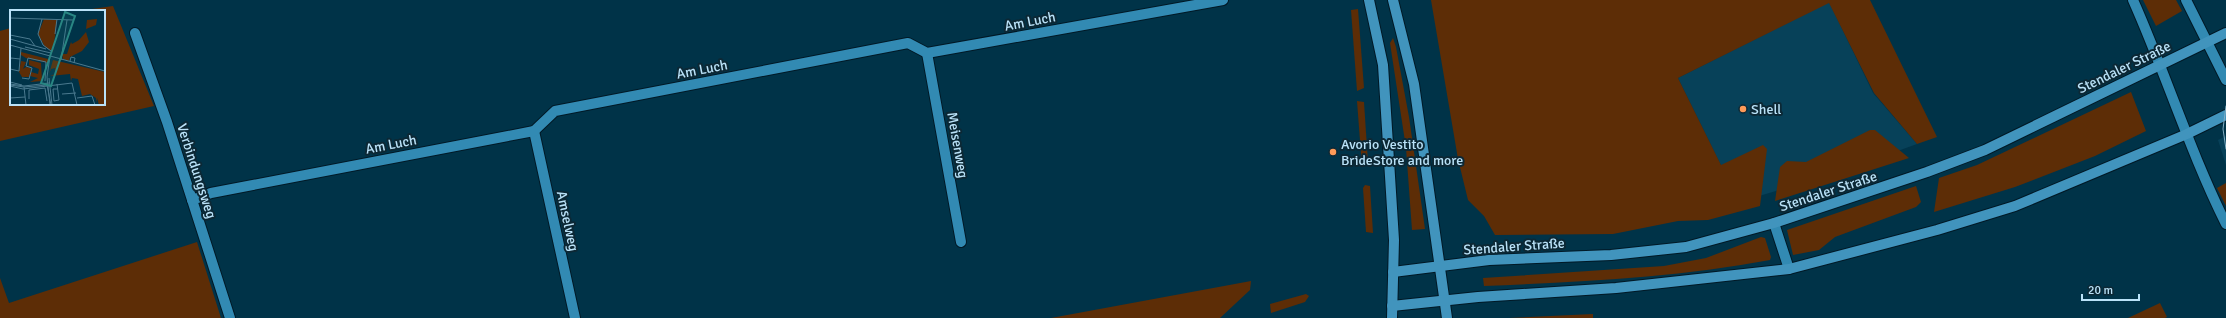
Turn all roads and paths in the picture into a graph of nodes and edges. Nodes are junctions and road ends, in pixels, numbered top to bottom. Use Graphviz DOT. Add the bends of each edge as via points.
graph roads {
  1 [pos="1223,0"];
  2 [pos="1369,0"];
  3 [pos="1393,0"];
  4 [pos="2133,0"];
  5 [pos="2186,0"];
  6 [pos="135,33"];
  7 [pos="2226,33"];
  8 [pos="2208,42"];
  9 [pos="927,53"];
  10 [pos="2161,64"];
  11 [pos="2226,80"];
  12 [pos="2226,115"];
  13 [pos="534,131"];
  14 [pos="2187,134"];
  15 [pos="192,200"];
  16 [pos="1774,223"];
  17 [pos="2226,224"];
  18 [pos="961,242"];
  19 [pos="1440,266"];
  20 [pos="1789,269"];
  21 [pos="1393,272"];
  22 [pos="1444,300"];
  23 [pos="1392,306"];
  24 [pos="230,318"];
  25 [pos="575,318"];
  26 [pos="1392,318"];
  27 [pos="1447,318"];
  1 -- 9 [label="street, Am Luch"];
  2 -- 21 [label="main road" via="1384,64 1394,240"];
  3 -- 19 [label="main road" via="1414,84"];
  4 -- 10 [label="street"];
  5 -- 8 [label="street"];
  6 -- 15 [label="street, Verbindungsweg"];
  7 -- 8 [label="main road, Stendaler Straße"];
  8 -- 10 [label="main road, Stendaler Straße"];
  8 -- 11 [label="street"];
  9 -- 13 [label="street, Am Luch" via="908,43 554,112"];
  9 -- 18 [label="street, Meisenweg"];
  10 -- 14 [label="street"];
  10 -- 16 [label="main road, Stendaler Straße" via="1985,150"];
  12 -- 14 [label="main road"];
  13 -- 15 [label="street, Am Luch" via="211,193"];
  13 -- 25 [label="street, Amselweg"];
  14 -- 17 [label="street" via="2206,185"];
  14 -- 20 [label="main road" via="2015,206 1937,230"];
  15 -- 24 [label="street, Verbindungsweg"];
  16 -- 19 [label="main road, Stendaler Straße" via="1686,247 1612,255 1489,260"];
  16 -- 20 [label="street"];
  19 -- 21 [label="main road, Stendaler Straße"];
  19 -- 22 [label="main road"];
  20 -- 22 [label="main road" via="1616,288"];
  21 -- 23 [label="main road"];
  22 -- 23 [label="main road"];
  22 -- 27 [label="main road"];
  23 -- 26 [label="main road"];
}
